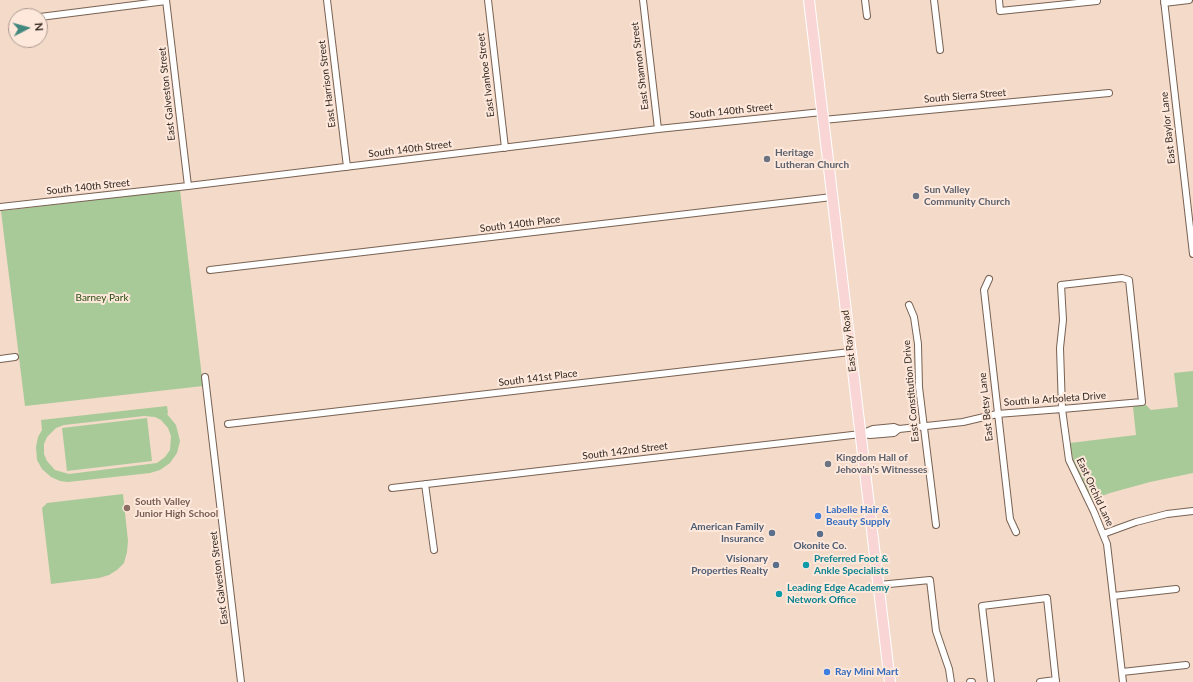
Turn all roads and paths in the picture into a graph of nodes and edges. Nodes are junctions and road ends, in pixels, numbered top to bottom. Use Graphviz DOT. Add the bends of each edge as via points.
graph roads {
  1 [pos="166,0"];
  2 [pos="327,0"];
  3 [pos="488,0"];
  4 [pos="643,0"];
  5 [pos="809,0"];
  6 [pos="865,0"];
  7 [pos="934,0"];
  8 [pos="999,0"];
  9 [pos="1189,0"];
  10 [pos="1097,1"];
  11 [pos="1164,1"];
  12 [pos="48,16"];
  13 [pos="867,16"];
  14 [pos="940,50"];
  15 [pos="1109,93"];
  16 [pos="822,116"];
  17 [pos="658,129"];
  18 [pos="505,148"];
  19 [pos="347,167"];
  20 [pos="188,186"];
  21 [pos="832,197"];
  22 [pos="0,207"];
  23 [pos="1192,244"];
  24 [pos="1193,254"];
  25 [pos="210,270"];
  26 [pos="989,279"];
  27 [pos="909,305"];
  28 [pos="850,352"];
  29 [pos="15,357"];
  30 [pos="0,359"];
  31 [pos="204,377"];
  32 [pos="1142,402"];
  33 [pos="1062,409"];
  34 [pos="997,414"];
  35 [pos="228,424"];
  36 [pos="923,427"];
  37 [pos="861,434"];
  38 [pos="425,484"];
  39 [pos="392,488"];
  40 [pos="1193,511"];
  41 [pos="936,525"];
  42 [pos="1016,532"];
  43 [pos="1103,534"];
  44 [pos="434,550"];
  45 [pos="879,586"];
  46 [pos="1176,589"];
  47 [pos="1113,596"];
  48 [pos="1186,665"];
  49 [pos="1122,672"];
  50 [pos="1056,681"];
  51 [pos="241,682"];
  52 [pos="890,682"];
  53 [pos="951,682"];
  54 [pos="991,682"];
  55 [pos="1040,682"];
  56 [pos="1123,682"];
  1 -- 12 [label="street"];
  1 -- 20 [label="street, East Galveston Street"];
  2 -- 19 [label="street, East Harrison Street"];
  3 -- 18 [label="street, East Ivanhoe Street"];
  4 -- 17 [label="street, East Shannon Street"];
  5 -- 16 [label="main road, East Ray Road"];
  6 -- 13 [label="street"];
  7 -- 14 [label="street"];
  8 -- 10 [label="street" via="1000,11"];
  9 -- 11 [label="street"];
  11 -- 23 [label="street, East Baylor Lane"];
  15 -- 16 [label="street, South Sierra Street"];
  16 -- 17 [label="street, South 140th Street"];
  16 -- 21 [label="main road, East Ray Road"];
  17 -- 18 [label="street, South 140th Street"];
  18 -- 19 [label="street, South 140th Street"];
  19 -- 20 [label="street, South 140th Street"];
  20 -- 22 [label="street, South 140th Street"];
  21 -- 25 [label="street, South 140th Place"];
  21 -- 28 [label="main road, East Ray Road"];
  23 -- 24 [label="street, East Baylor Lane"];
  26 -- 34 [label="street, East Betsy Lane" via="984,290"];
  27 -- 36 [label="street, East Constitution Drive" via="914,317 918,344"];
  28 -- 35 [label="street, South 141st Place"];
  28 -- 37 [label="main road, East Ray Road"];
  29 -- 30 [label="street"];
  31 -- 51 [label="street, East Galveston Street"];
  32 -- 33 [label="street, South la Arboleta Drive"];
  32 -- 33 [label="street, East Orchid Lane" via="1129,280 1122,278 1061,285"];
  33 -- 34 [label="street, South la Arboleta Drive"];
  33 -- 43 [label="street, East Orchid Lane" via="1069,460"];
  34 -- 36 [label="street, South la Arboleta Drive"];
  34 -- 42 [label="street, East Betsy Lane" via="1010,518"];
  36 -- 37 [label="street, South la Arboleta Drive" via="873,429"];
  36 -- 41 [label="street, East Constitution Drive"];
  37 -- 38 [label="street, South 142nd Street"];
  37 -- 45 [label="main road, East Ray Road"];
  38 -- 39 [label="street, South 142nd Street"];
  38 -- 44 [label="street"];
  40 -- 43 [label="street" via="1167,514"];
  43 -- 47 [label="street, East Orchid Lane" via="1107,544"];
  45 -- 52 [label="main road, East Ray Road"];
  45 -- 53 [label="street" via="930,580 936,630"];
  46 -- 47 [label="street"];
  47 -- 49 [label="street, East Orchid Lane"];
  48 -- 49 [label="street"];
  49 -- 56 [label="street, East Orchid Lane"];
  50 -- 54 [label="street" via="1047,598 982,606"];
  50 -- 55 [label="street"];
}
